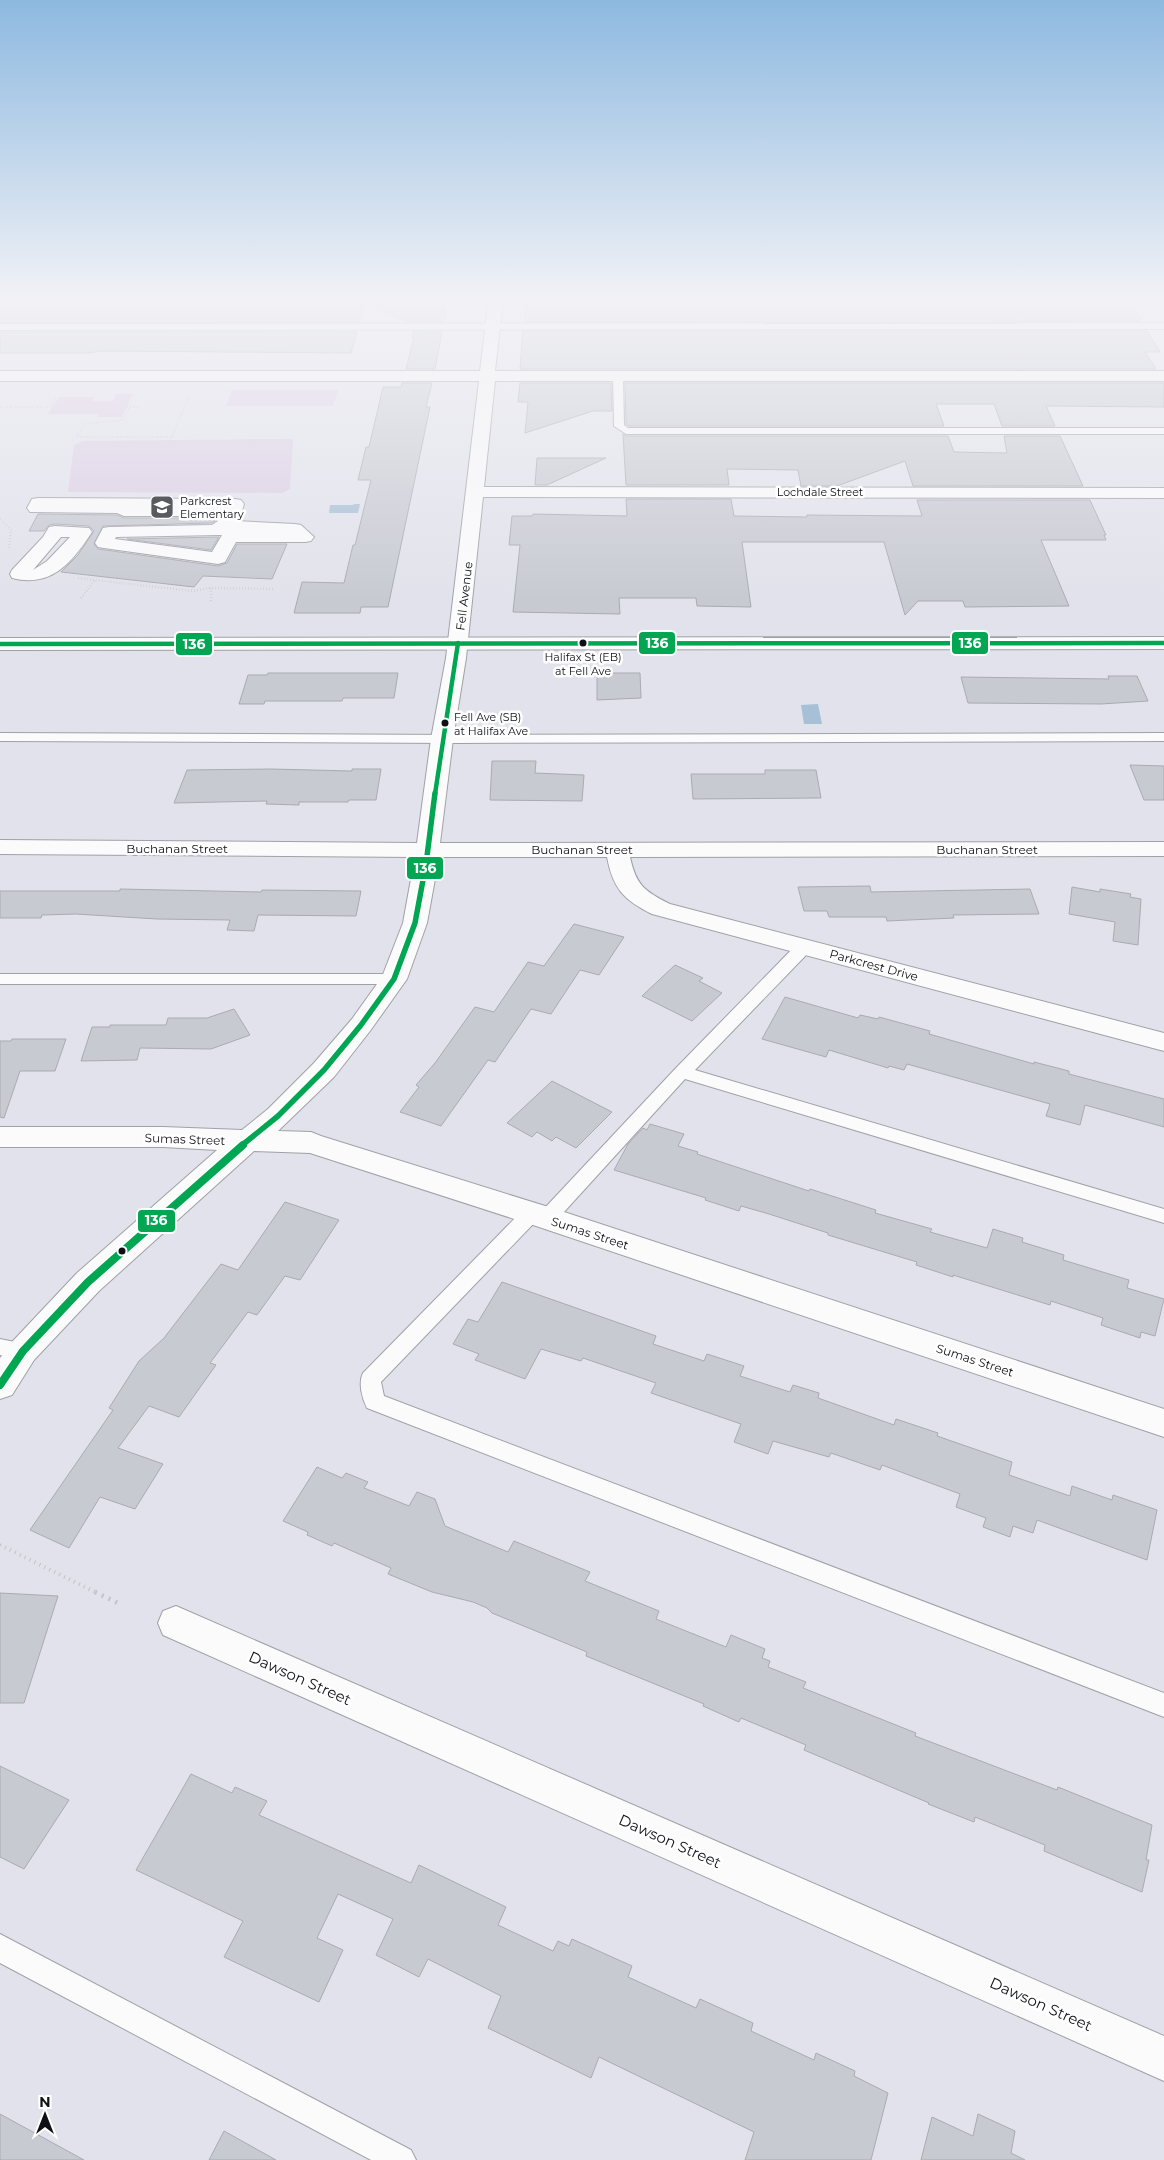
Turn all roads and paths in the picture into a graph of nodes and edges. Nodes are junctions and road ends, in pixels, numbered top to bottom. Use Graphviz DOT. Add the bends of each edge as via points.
graph roads {
  1 [pos="188,399"];
  2 [pos="484,399"];
  3 [pos="618,399"];
  4 [pos="53,402"];
  5 [pos="0,407"];
  6 [pos="141,407"];
  7 [pos="1164,431"];
  8 [pos="172,437"];
  9 [pos="170,441"];
  10 [pos="476,492"];
  11 [pos="1164,493"];
  12 [pos="41,507"];
  13 [pos="0,519"];
  14 [pos="220,526"];
  15 [pos="7,551"];
  16 [pos="44,573"];
  17 [pos="96,580"];
  18 [pos="211,588"];
  19 [pos="273,589"];
  20 [pos="81,598"];
  21 [pos="211,603"];
  22 [pos="458,643"];
  23 [pos="1164,643"];
  24 [pos="0,644"];
  25 [pos="1164,736"];
  26 [pos="0,737"];
  27 [pos="442,739"];
  28 [pos="0,847"];
  29 [pos="426,849"];
  30 [pos="617,849"];
  31 [pos="1164,849"];
  32 [pos="804,947"];
  33 [pos="0,979"];
  34 [pos="394,979"];
  35 [pos="1164,1042"];
  36 [pos="682,1072"];
  37 [pos="0,1137"];
  38 [pos="248,1140"];
  39 [pos="540,1216"];
  40 [pos="1164,1216"];
  41 [pos="11,1349"];
  42 [pos="0,1385"];
  43 [pos="1164,1424"];
  44 [pos="0,1545"];
  45 [pos="120,1604"];
  46 [pos="176,1623"];
  47 [pos="1164,1705"];
  48 [pos="0,1948"];
  49 [pos="1164,2059"];
  50 [pos="401,2160"];
  1 -- 8 [label="path"];
  2 -- 10 [label="street, Fell Avenue"];
  3 -- 7 [label="lane" via="618,426 626,430"];
  4 -- 5 [label="path" via="50,407"];
  6 -- 8 [label="path" via="128,407 123,420 84,424 77,437"];
  8 -- 9 [label="path"];
  10 -- 11 [label="street, Lochdale Street"];
  10 -- 22 [label="street, Fell Avenue"];
  12 -- 12 [label="street" via="36,508 38,503 235,504 231,517 223,517 226,511"];
  13 -- 15 [label="path" via="11,530 11,544"];
  14 -- 14 [label="street" via="295,529 305,537 230,536 218,558 104,543 109,532 219,530"];
  16 -- 17 [label="path"];
  17 -- 18 [label="path" via="192,591"];
  17 -- 20 [label="path"];
  18 -- 19 [label="path"];
  18 -- 21 [label="path"];
  22 -- 23 [label="street"];
  22 -- 24 [label="street"];
  22 -- 27 [label="street, Fell Avenue"];
  25 -- 27 [label="lane"];
  26 -- 27 [label="lane"];
  27 -- 29 [label="street, Fell Avenue"];
  28 -- 29 [label="street, Buchanan Street"];
  29 -- 30 [label="street, Buchanan Street"];
  29 -- 34 [label="street, Fell Avenue" via="415,923"];
  30 -- 31 [label="street, Buchanan Street"];
  30 -- 32 [label="street, Parkcrest Drive" via="628,888 641,900 661,909"];
  32 -- 35 [label="street, Parkcrest Drive"];
  32 -- 36 [label="lane"];
  33 -- 34 [label="lane"];
  34 -- 38 [label="street, Fell Avenue" via="324,1070 278,1116"];
  36 -- 39 [label="lane"];
  36 -- 40 [label="lane"];
  37 -- 38 [label="street, Sumas Street"];
  38 -- 39 [label="street, Sumas Street" via="311,1143"];
  38 -- 41 [label="street, Fell Avenue"];
  39 -- 43 [label="street, Sumas Street"];
  39 -- 47 [label="lane" via="370,1379 374,1402"];
  41 -- 42 [label="street, Fell Avenue"];
  44 -- 45 [label="path"];
  46 -- 49 [label="street, Dawson Street"];
  48 -- 50 [label="lane"];
}
